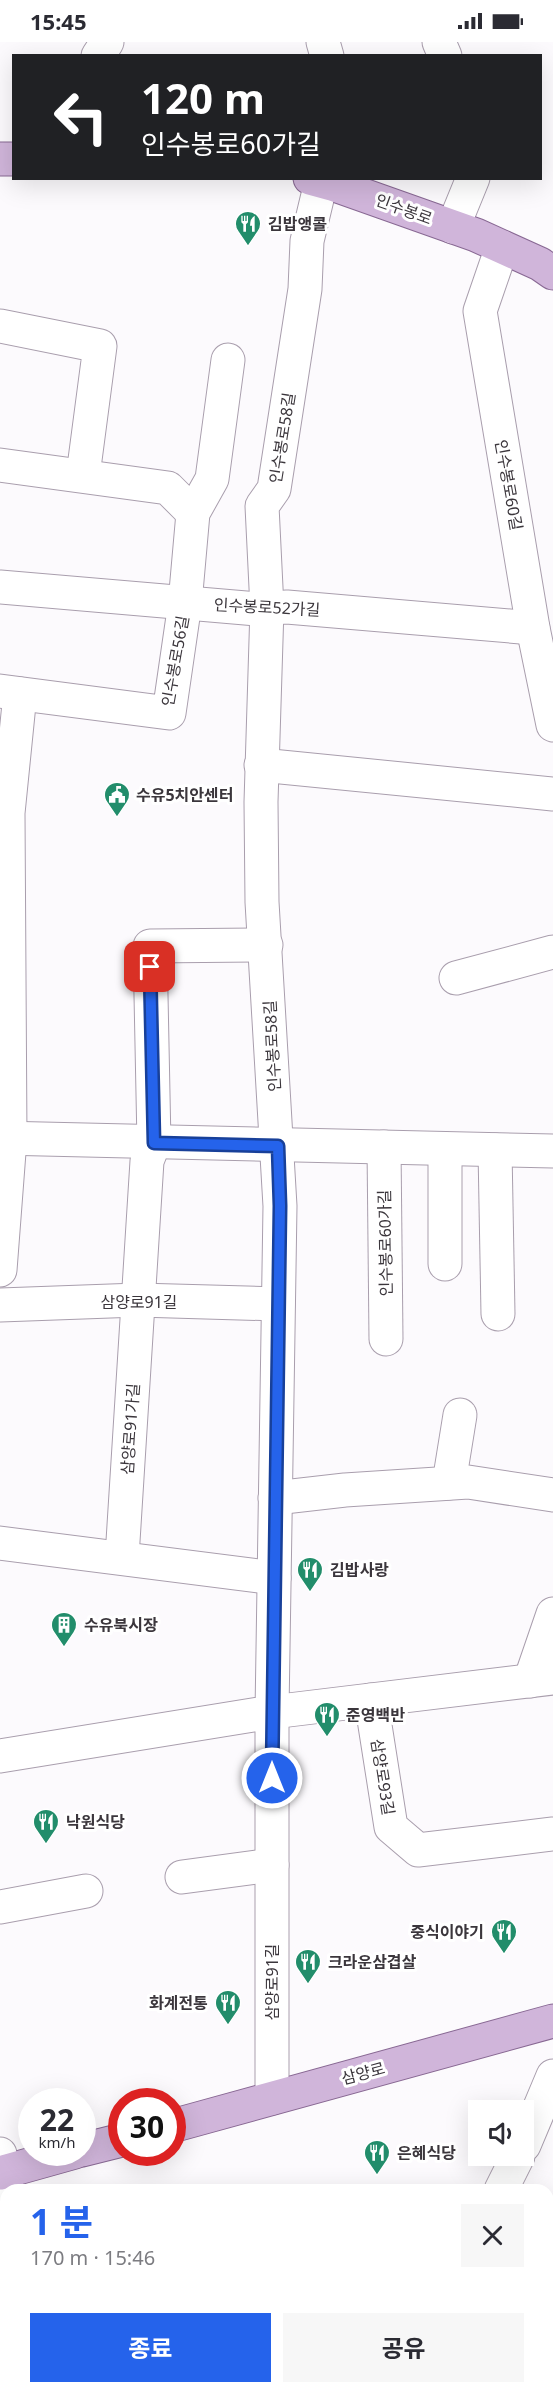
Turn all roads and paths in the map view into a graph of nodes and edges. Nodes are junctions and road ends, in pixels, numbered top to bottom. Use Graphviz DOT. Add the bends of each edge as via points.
graph roads {
  1 [pos="317,180"];
  2 [pos="320,180"];
  3 [pos="472,180"];
  4 [pos="453,227"];
  5 [pos="502,247"];
  6 [pos="553,273"];
  7 [pos="0,326"];
  8 [pos="228,360"];
  9 [pos="0,465"];
  10 [pos="83,475"];
  11 [pos="193,513"];
  12 [pos="0,586"];
  13 [pos="185,603"];
  14 [pos="267,609"];
  15 [pos="533,628"];
  16 [pos="10,692"];
  17 [pos="553,725"];
  18 [pos="261,765"];
  19 [pos="553,794"];
  20 [pos="266,945"];
  21 [pos="553,952"];
  22 [pos="456,978"];
  23 [pos="5,1139"];
  24 [pos="154,1143"];
  25 [pos="278,1146"];
  26 [pos="384,1147"];
  27 [pos="445,1149"];
  28 [pos="495,1150"];
  29 [pos="553,1151"];
  30 [pos="445,1264"];
  31 [pos="0,1270"];
  32 [pos="138,1300"];
  33 [pos="278,1304"];
  34 [pos="0,1305"];
  35 [pos="498,1314"];
  36 [pos="386,1339"];
  37 [pos="459,1415"];
  38 [pos="449,1483"];
  39 [pos="553,1495"];
  40 [pos="275,1498"];
  41 [pos="0,1543"];
  42 [pos="122,1557"];
  43 [pos="274,1578"];
  44 [pos="553,1614"];
  45 [pos="542,1679"];
  46 [pos="371,1700"];
  47 [pos="272,1712"];
  48 [pos="0,1756"];
  49 [pos="553,1834"];
  50 [pos="272,1865"];
  51 [pos="182,1877"];
  52 [pos="86,1890"];
  53 [pos="0,1907"];
  54 [pos="553,2021"];
  55 [pos="553,2076"];
  56 [pos="272,2098"];
  57 [pos="534,2121"];
  58 [pos="186,2122"];
  59 [pos="25,2166"];
  60 [pos="513,2166"];
  61 [pos="3,2172"];
  62 [pos="504,2184"];
  1 -- 14 [label="street, 인수봉로58길" via="307,241 305,289 274,489 262,506"];
  2 -- 4 [label="main road, 인수봉로"];
  3 -- 4 [label="street, 인수봉로"];
  4 -- 5 [label="main road, 인수봉로"];
  5 -- 6 [label="main road, 인수봉로"];
  5 -- 15 [label="street, 인수봉로60길" via="480,311"];
  7 -- 10 [label="street" via="100,346"];
  8 -- 11 [label="street, 인수봉로56길" via="212,479"];
  9 -- 10 [label="street"];
  10 -- 11 [label="street" via="168,488"];
  11 -- 13 [label="street, 인수봉로56길"];
  12 -- 13 [label="street, 인수봉로52가길"];
  13 -- 14 [label="street, 인수봉로52가길"];
  13 -- 16 [label="street, 인수봉로56길" via="169,713"];
  14 -- 15 [label="street, 인수봉로52가길" via="287,607"];
  14 -- 18 [label="street, 인수봉로58길"];
  15 -- 17 [label="street, 인수봉로60길"];
  16 -- 23 [label="street"];
  18 -- 19 [label="street"];
  18 -- 20 [label="street, 인수봉로58길"];
  20 -- 24 [label="street" via="150,946"];
  20 -- 25 [label="street, 인수봉로58길"];
  21 -- 22 [label="street"];
  23 -- 24 [label="street"];
  23 -- 31 [label="street"];
  24 -- 25 [label="street"];
  24 -- 32 [label="street" via="147,1161"];
  25 -- 26 [label="street"];
  25 -- 33 [label="street, 삼양로91길"];
  26 -- 27 [label="street"];
  26 -- 36 [label="street, 인수봉로60가길"];
  27 -- 28 [label="street"];
  27 -- 30 [label="street"];
  28 -- 29 [label="street"];
  28 -- 35 [label="street"];
  32 -- 33 [label="street, 삼양로91길"];
  32 -- 34 [label="street, 삼양로91길"];
  32 -- 42 [label="street, 삼양로91가길"];
  33 -- 40 [label="street, 삼양로91길"];
  37 -- 38 [label="street"];
  38 -- 39 [label="street" via="468,1482"];
  38 -- 40 [label="street"];
  40 -- 43 [label="street, 삼양로91길"];
  41 -- 42 [label="street"];
  42 -- 43 [label="street"];
  43 -- 47 [label="street, 삼양로91길"];
  44 -- 45 [label="street"];
  45 -- 46 [label="street"];
  46 -- 47 [label="street"];
  46 -- 49 [label="street, 삼양로93길" via="391,1827 417,1850"];
  47 -- 48 [label="street"];
  47 -- 50 [label="street, 삼양로91길"];
  50 -- 51 [label="street"];
  50 -- 56 [label="street, 삼양로91길"];
  52 -- 53 [label="street"];
  54 -- 56 [label="main road, 삼양로"];
  55 -- 57 [label="street"];
  56 -- 58 [label="main road, 삼양로"];
  59 -- 61 [label="main road"];
  60 -- 62 [label="street"];
}
